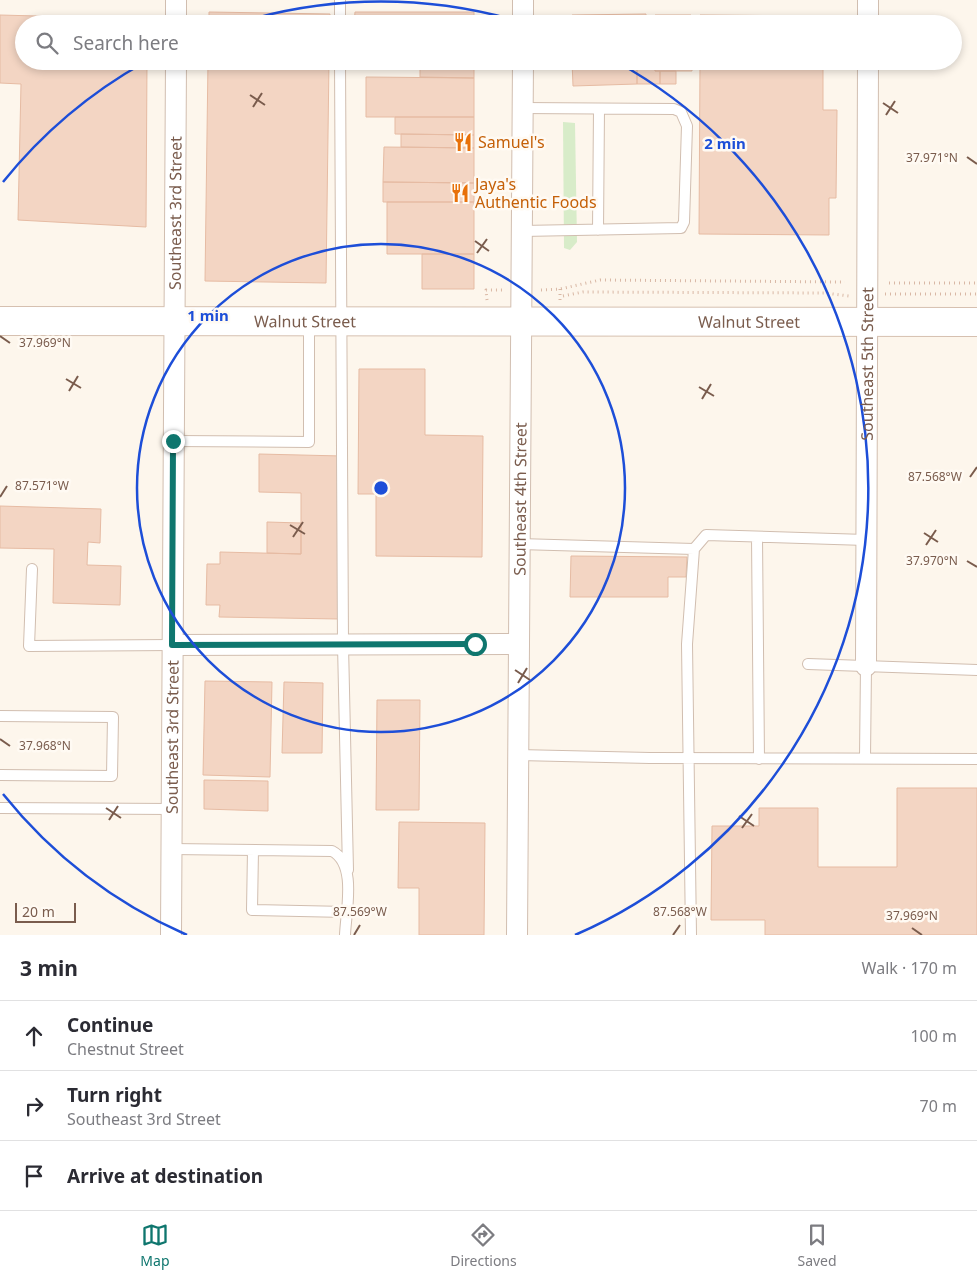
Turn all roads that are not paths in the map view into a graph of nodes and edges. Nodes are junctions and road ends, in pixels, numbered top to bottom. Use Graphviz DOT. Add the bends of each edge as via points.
graph roads {
  1 [pos="176,0"];
  2 [pos="340,0"];
  3 [pos="523,0"];
  4 [pos="868,0"];
  5 [pos="176,15"];
  6 [pos="340,15"];
  7 [pos="523,15"];
  8 [pos="868,15"];
  9 [pos="176,70"];
  10 [pos="340,70"];
  11 [pos="523,70"];
  12 [pos="868,70"];
  13 [pos="522,108"];
  14 [pos="598,109"];
  15 [pos="598,230"];
  16 [pos="522,231"];
  17 [pos="174,320"];
  18 [pos="341,320"];
  19 [pos="0,321"];
  20 [pos="309,321"];
  21 [pos="521,321"];
  22 [pos="867,321"];
  23 [pos="977,322"];
  24 [pos="173,441"];
  25 [pos="757,537"];
  26 [pos="866,540"];
  27 [pos="519,544"];
  28 [pos="694,549"];
  29 [pos="32,569"];
  30 [pos="343,644"];
  31 [pos="519,644"];
  32 [pos="172,645"];
  33 [pos="808,664"];
  34 [pos="866,666"];
  35 [pos="977,670"];
  36 [pos="0,716"];
  37 [pos="518,755"];
  38 [pos="690,758"];
  39 [pos="865,758"];
  40 [pos="760,759"];
  41 [pos="977,759"];
  42 [pos="0,775"];
  43 [pos="0,808"];
  44 [pos="171,809"];
  45 [pos="171,850"];
  46 [pos="253,850"];
  47 [pos="348,870"];
  48 [pos="346,912"];
  49 [pos="171,935"];
  50 [pos="345,935"];
  51 [pos="517,935"];
  52 [pos="691,935"];
  1 -- 5 [label="street"];
  2 -- 6 [label="lane"];
  3 -- 7 [label="street"];
  4 -- 8 [label="street"];
  9 -- 17 [label="street, Southeast 3rd Street"];
  10 -- 18 [label="lane"];
  11 -- 13 [label="street, Southeast 4th Street"];
  12 -- 22 [label="street, Southeast 5th Street"];
  13 -- 14 [label="lane"];
  13 -- 16 [label="street, Southeast 4th Street"];
  14 -- 15 [label="lane"];
  14 -- 15 [label="lane" via="674,109 681,112 686,126 684,222 681,228"];
  15 -- 16 [label="lane"];
  16 -- 21 [label="street, Southeast 4th Street"];
  17 -- 19 [label="main road, Walnut Street"];
  17 -- 20 [label="main road, Walnut Street"];
  17 -- 24 [label="street, Southeast 3rd Street"];
  18 -- 20 [label="main road, Walnut Street"];
  18 -- 21 [label="main road, Walnut Street"];
  18 -- 30 [label="lane"];
  20 -- 24 [label="lane" via="309,442"];
  21 -- 22 [label="main road, Walnut Street"];
  21 -- 27 [label="street, Southeast 4th Street"];
  22 -- 23 [label="main road, Walnut Street"];
  22 -- 26 [label="street, Southeast 5th Street"];
  24 -- 32 [label="street, Southeast 3rd Street"];
  25 -- 26 [label="lane"];
  25 -- 28 [label="lane" via="706,536"];
  25 -- 40 [label="lane"];
  26 -- 34 [label="street, Southeast 5th Street"];
  27 -- 28 [label="lane"];
  27 -- 31 [label="street, Southeast 4th Street"];
  28 -- 38 [label="lane" via="687,644"];
  29 -- 32 [label="lane" via="30,646"];
  30 -- 31 [label="street"];
  30 -- 32 [label="street"];
  30 -- 47 [label="lane"];
  31 -- 37 [label="street, Southeast 4th Street"];
  32 -- 44 [label="street, Southeast 3rd Street"];
  33 -- 34 [label="lane"];
  34 -- 35 [label="lane"];
  34 -- 39 [label="lane"];
  36 -- 42 [label="lane" via="113,717 113,727 112,776"];
  37 -- 38 [label="lane"];
  37 -- 51 [label="street, Southeast 4th Street"];
  38 -- 40 [label="lane"];
  38 -- 52 [label="lane"];
  39 -- 40 [label="lane"];
  39 -- 41 [label="lane"];
  43 -- 44 [label="lane"];
  44 -- 45 [label="street, Southeast 3rd Street"];
  45 -- 46 [label="lane"];
  45 -- 49 [label="street, Southeast 3rd Street"];
  46 -- 47 [label="lane" via="332,851 340,855"];
  46 -- 48 [label="lane" via="252,910"];
  47 -- 48 [label="lane"];
  48 -- 50 [label="lane"];
}
